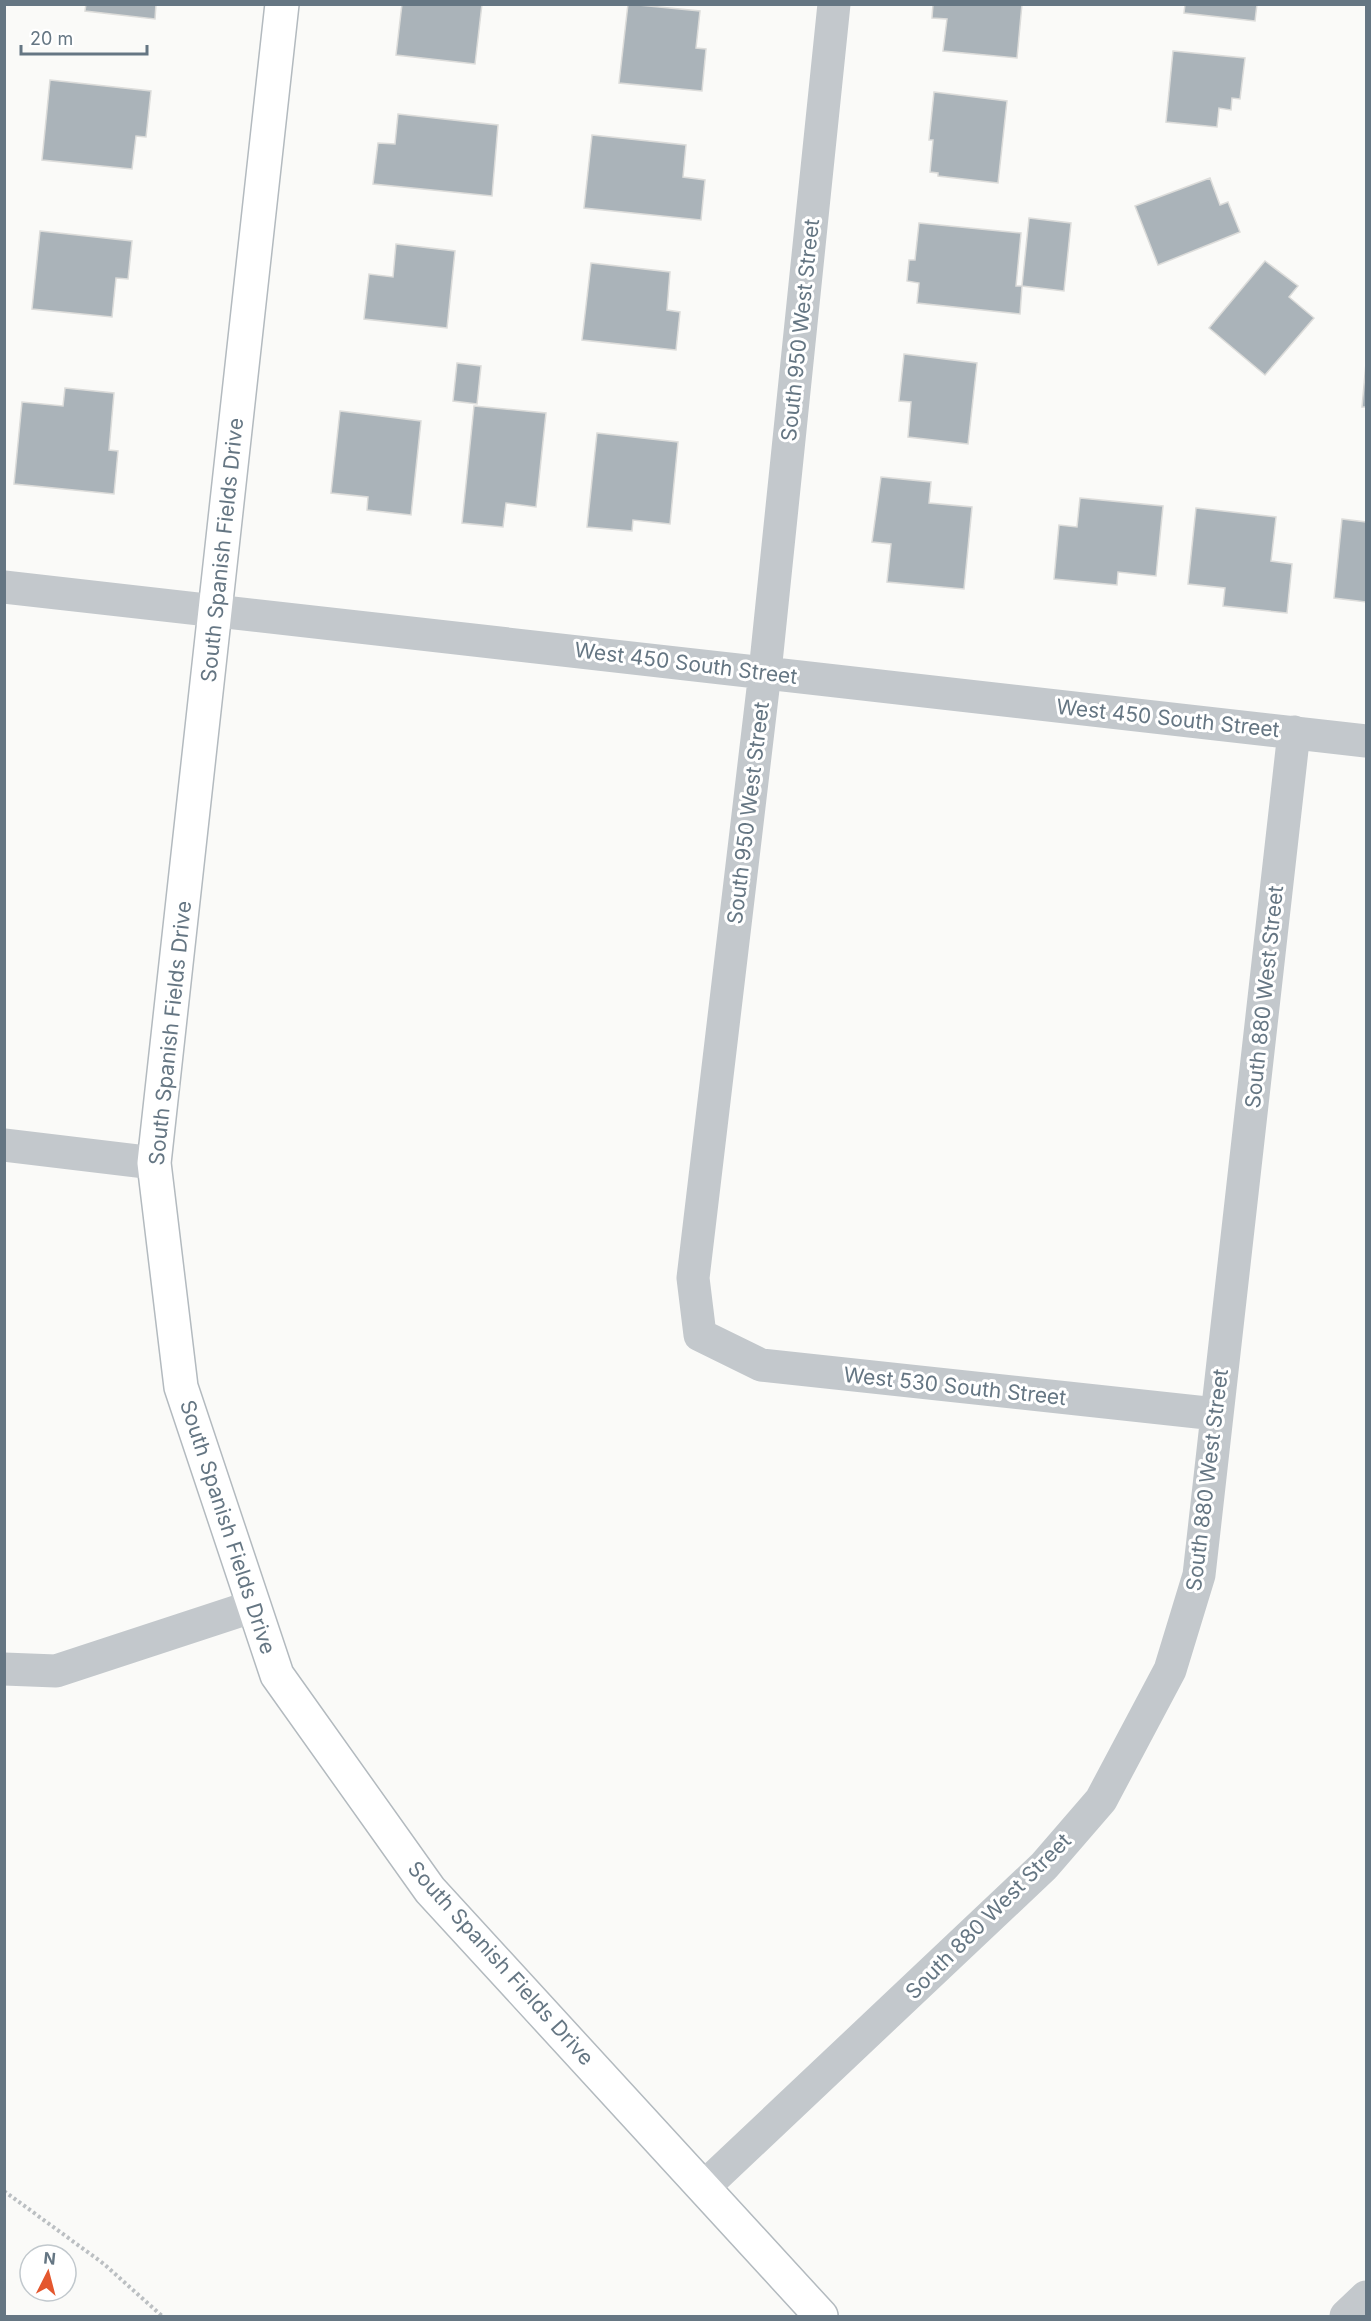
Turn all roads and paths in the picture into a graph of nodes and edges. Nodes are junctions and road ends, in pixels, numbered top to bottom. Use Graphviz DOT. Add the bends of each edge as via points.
graph roads {
  1 [pos="282,4"];
  2 [pos="834,4"];
  3 [pos="4,587"];
  4 [pos="215,610"];
  5 [pos="765,672"];
  6 [pos="1294,732"];
  7 [pos="1366,741"];
  8 [pos="4,1145"];
  9 [pos="154,1163"];
  10 [pos="700,1335"];
  11 [pos="1216,1414"];
  12 [pos="254,1606"];
  13 [pos="4,1669"];
  14 [pos="704,2187"];
  15 [pos="4,2191"];
  16 [pos="1366,2297"];
  17 [pos="162,2316"];
  18 [pos="821,2316"];
  19 [pos="1346,2316"];
  1 -- 4 [label="street, South Spanish Fields Drive"];
  2 -- 5 [label="street, South 950 West Street"];
  3 -- 4 [label="street, West 450 South Street"];
  4 -- 5 [label="street, West 450 South Street"];
  4 -- 9 [label="street, South Spanish Fields Drive"];
  5 -- 6 [label="street, West 450 South Street"];
  5 -- 10 [label="street, South 950 West Street" via="693,1278"];
  6 -- 7 [label="street, West 450 South Street"];
  6 -- 11 [label="street, South 880 West Street"];
  8 -- 9 [label="street"];
  9 -- 12 [label="street, South Spanish Fields Drive" via="181,1387"];
  10 -- 11 [label="street, West 530 South Street" via="761,1365"];
  11 -- 14 [label="street, South 880 West Street" via="1199,1575 1170,1670 1101,1800 1044,1866"];
  12 -- 13 [label="street" via="56,1671"];
  12 -- 14 [label="street, South Spanish Fields Drive" via="277,1675 430,1890"];
  14 -- 18 [label="street, South Spanish Fields Drive"];
  15 -- 17 [label="path" via="104,2264"];
  16 -- 19 [label="street"];
}
